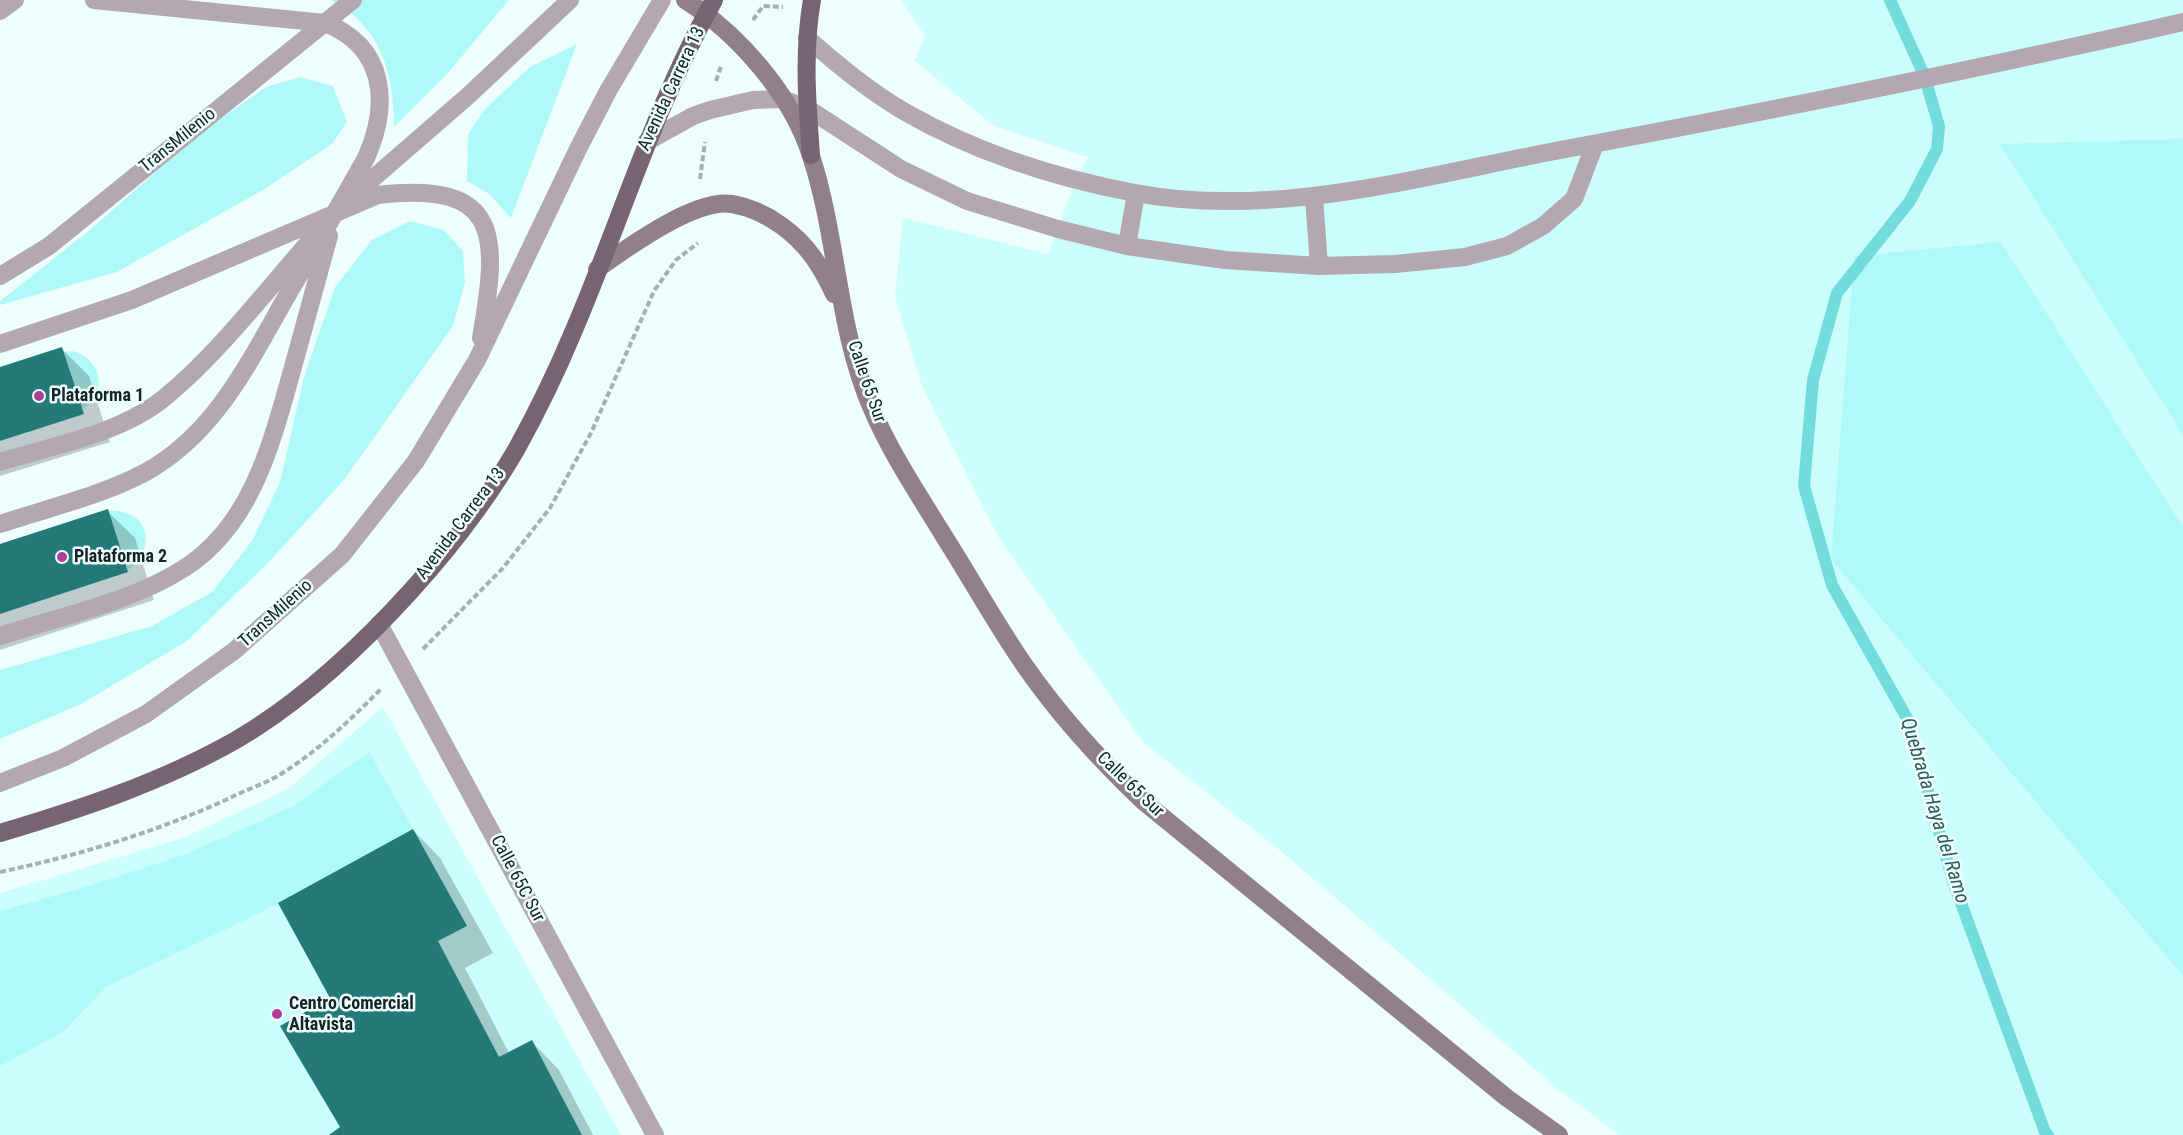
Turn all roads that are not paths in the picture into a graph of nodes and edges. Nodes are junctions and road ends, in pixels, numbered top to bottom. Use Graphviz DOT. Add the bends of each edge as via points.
graph roads {
  1 [pos="15,0"];
  2 [pos="94,0"];
  3 [pos="353,0"];
  4 [pos="570,0"];
  5 [pos="662,0"];
  6 [pos="685,0"];
  7 [pos="812,0"];
  8 [pos="710,7"];
  9 [pos="0,10"];
  10 [pos="2183,22"];
  11 [pos="325,23"];
  12 [pos="807,38"];
  13 [pos="782,99"];
  14 [pos="807,108"];
  15 [pos="646,142"];
  16 [pos="1595,144"];
  17 [pos="811,155"];
  18 [pos="1136,193"];
  19 [pos="1314,197"];
  20 [pos="336,211"];
  21 [pos="1127,246"];
  22 [pos="1319,266"];
  23 [pos="597,269"];
  24 [pos="0,276"];
  25 [pos="845,317"];
  26 [pos="0,344"];
  27 [pos="477,360"];
  28 [pos="0,462"];
  29 [pos="0,524"];
  30 [pos="379,624"];
  31 [pos="0,636"];
  32 [pos="0,783"];
  33 [pos="0,833"];
  34 [pos="655,1135"];
  35 [pos="1559,1135"];
  1 -- 9 [label="street"];
  2 -- 11 [label="street, TransMilenio"];
  3 -- 11 [label="street"];
  4 -- 20 [label="street, TransMilenio" via="470,95"];
  5 -- 27 [label="street, TransMilenio" via="578,149"];
  6 -- 8 [label="street, Calle 65 Sur"];
  7 -- 12 [label="main road"];
  8 -- 13 [label="street, Calle 65 Sur"];
  8 -- 15 [label="main road, Avenida Carrera 13"];
  10 -- 16 [label="street" via="1961,73"];
  11 -- 20 [label="street, TransMilenio" via="342,30 362,48 375,68 380,92 375,138"];
  11 -- 24 [label="street, TransMilenio" via="49,246"];
  12 -- 14 [label="main road"];
  12 -- 18 [label="street" via="861,83 960,140 1017,162"];
  13 -- 14 [label="street"];
  13 -- 15 [label="street" via="753,100 710,110"];
  13 -- 17 [label="street, Calle 65 Sur" via="797,121"];
  14 -- 17 [label="main road"];
  14 -- 21 [label="street" via="901,169 967,201"];
  15 -- 23 [label="main road, Avenida Carrera 13"];
  16 -- 19 [label="street"];
  16 -- 22 [label="street" via="1574,199 1543,226 1507,246 1465,257"];
  17 -- 25 [label="street, Calle 65 Sur"];
  18 -- 19 [label="street" via="1196,199"];
  18 -- 21 [label="street"];
  19 -- 22 [label="street"];
  20 -- 26 [label="street, TransMilenio" via="132,300"];
  20 -- 27 [label="street, TransMilenio" via="378,195 411,191 434,193 475,212 488,231 492,276"];
  20 -- 28 [label="street, TransMilenio" via="202,362 158,403 98,431"];
  20 -- 29 [label="street, TransMilenio" via="239,379 215,415 184,446 146,472"];
  20 -- 31 [label="street, TransMilenio" via="268,456 251,493 222,535 184,569 134,593"];
  21 -- 22 [label="street" via="1225,260"];
  23 -- 25 [label="street, Calle 65 Sur" via="668,223 702,208 730,203 766,214 801,240 822,269"];
  23 -- 30 [label="main road, Avenida Carrera 13" via="574,331 515,452 443,551"];
  25 -- 35 [label="street, Calle 65 Sur" via="872,409 895,456 1025,666 1106,765 1143,801 1507,1098"];
  27 -- 32 [label="street, TransMilenio" via="385,504 342,555 234,651 146,714 63,758"];
  30 -- 33 [label="main road, Avenida Carrera 13" via="305,691 231,743 163,777 91,806"];
  30 -- 34 [label="street, Calle 65C Sur"];
}
